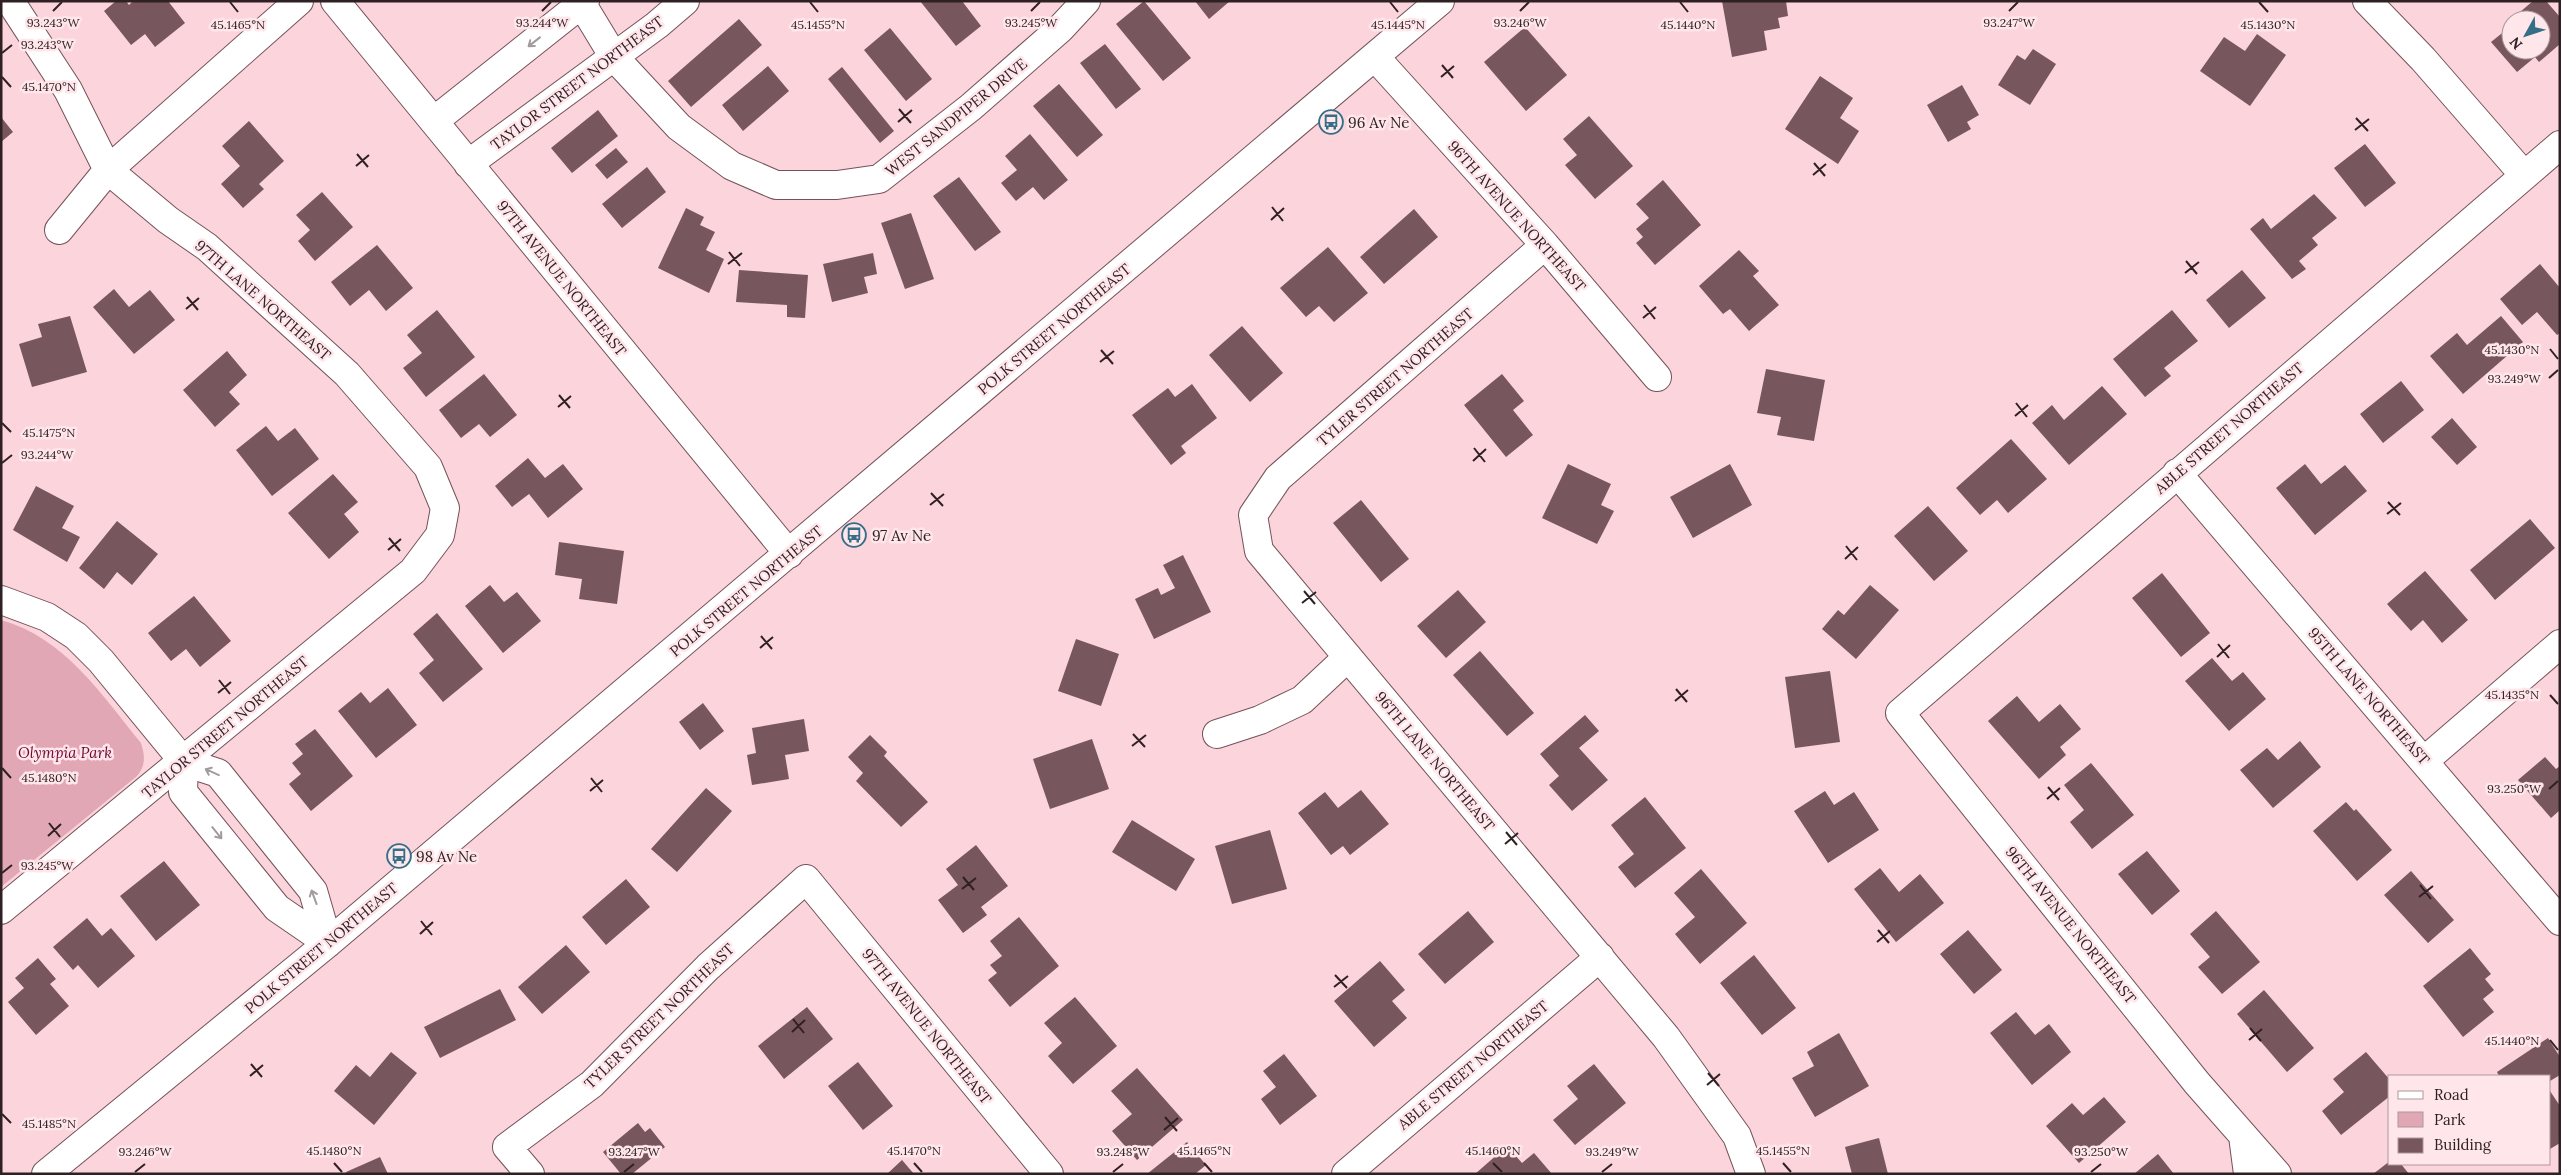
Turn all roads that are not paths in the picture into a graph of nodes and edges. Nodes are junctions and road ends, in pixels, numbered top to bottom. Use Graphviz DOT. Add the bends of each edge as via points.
graph roads {
  1 [pos="10,1"];
  2 [pos="299,1"];
  3 [pos="335,1"];
  4 [pos="685,1"];
  5 [pos="1086,1"];
  6 [pos="1440,1"];
  7 [pos="2367,1"];
  8 [pos="582,2"];
  9 [pos="614,57"];
  10 [pos="1375,57"];
  11 [pos="434,121"];
  12 [pos="2560,145"];
  13 [pos="468,164"];
  14 [pos="108,170"];
  15 [pos="2524,175"];
  16 [pos="58,230"];
  17 [pos="1545,245"];
  18 [pos="1657,378"];
  19 [pos="2177,473"];
  20 [pos="1253,515"];
  21 [pos="440,536"];
  22 [pos="789,554"];
  23 [pos="1,600"];
  24 [pos="2560,644"];
  25 [pos="1348,657"];
  26 [pos="1900,713"];
  27 [pos="1217,734"];
  28 [pos="2424,761"];
  29 [pos="184,762"];
  30 [pos="806,879"];
  31 [pos="1,910"];
  32 [pos="2560,921"];
  33 [pos="328,943"];
  34 [pos="1600,957"];
  35 [pos="2244,1136"];
  36 [pos="46,1174"];
  37 [pos="530,1174"];
  38 [pos="1048,1174"];
  39 [pos="1346,1174"];
  40 [pos="1751,1174"];
  41 [pos="2248,1174"];
  42 [pos="2277,1174"];
  1 -- 14 [label="street, 97TH LANE NORTHEAST" via="68,90"];
  2 -- 14 [label="street"];
  3 -- 11 [label="street, 97TH AVENUE NORTHEAST"];
  4 -- 9 [label="street, TAYLOR STREET NORTHEAST"];
  5 -- 9 [label="street, WEST SANDPIPER DRIVE" via="1060,29 972,108 879,180 837,186 776,185 732,166 679,127"];
  6 -- 10 [label="street, POLK STREET NORTHEAST"];
  7 -- 15 [label="street"];
  8 -- 9 [label="street"];
  8 -- 11 [label="street, one-way"];
  9 -- 13 [label="street, TAYLOR STREET NORTHEAST"];
  10 -- 17 [label="street, 96TH AVENUE NORTHEAST"];
  10 -- 22 [label="street, POLK STREET NORTHEAST"];
  11 -- 13 [label="street, 97TH AVENUE NORTHEAST"];
  12 -- 15 [label="street, ABLE STREET NORTHEAST"];
  13 -- 22 [label="street, 97TH AVENUE NORTHEAST"];
  14 -- 16 [label="street"];
  14 -- 21 [label="street, 97TH LANE NORTHEAST" via="168,220 208,248 347,374 428,467 445,508"];
  15 -- 19 [label="street, ABLE STREET NORTHEAST"];
  17 -- 18 [label="street, 96TH AVENUE NORTHEAST"];
  17 -- 20 [label="street, TYLER STREET NORTHEAST" via="1278,478"];
  19 -- 26 [label="street, ABLE STREET NORTHEAST"];
  19 -- 28 [label="street, 95TH LANE NORTHEAST"];
  20 -- 25 [label="street, 96TH LANE NORTHEAST" via="1259,551"];
  21 -- 29 [label="street, TAYLOR STREET NORTHEAST" via="412,571"];
  22 -- 33 [label="street, POLK STREET NORTHEAST"];
  23 -- 29 [label="street" via="48,617 76,636 101,661"];
  24 -- 28 [label="street"];
  25 -- 27 [label="street" via="1302,700 1260,720"];
  25 -- 34 [label="street, 96TH LANE NORTHEAST"];
  26 -- 35 [label="street, 96TH AVENUE NORTHEAST" via="2197,1083"];
  28 -- 32 [label="street, 95TH LANE NORTHEAST"];
  29 -- 31 [label="street, TAYLOR STREET NORTHEAST"];
  29 -- 33 [label="street, one-way" via="183,792 277,908"];
  33 -- 29 [label="street, one-way" via="313,891 218,773"];
  30 -- 37 [label="street, TYLER STREET NORTHEAST" via="708,967 592,1084 507,1147"];
  30 -- 38 [label="street, 97TH AVENUE NORTHEAST"];
  33 -- 36 [label="street, POLK STREET NORTHEAST"];
  34 -- 39 [label="street, ABLE STREET NORTHEAST"];
  34 -- 40 [label="street, 96TH LANE NORTHEAST" via="1666,1037 1737,1136"];
  35 -- 41 [label="street"];
  35 -- 42 [label="street, 96TH AVENUE NORTHEAST"];
}
